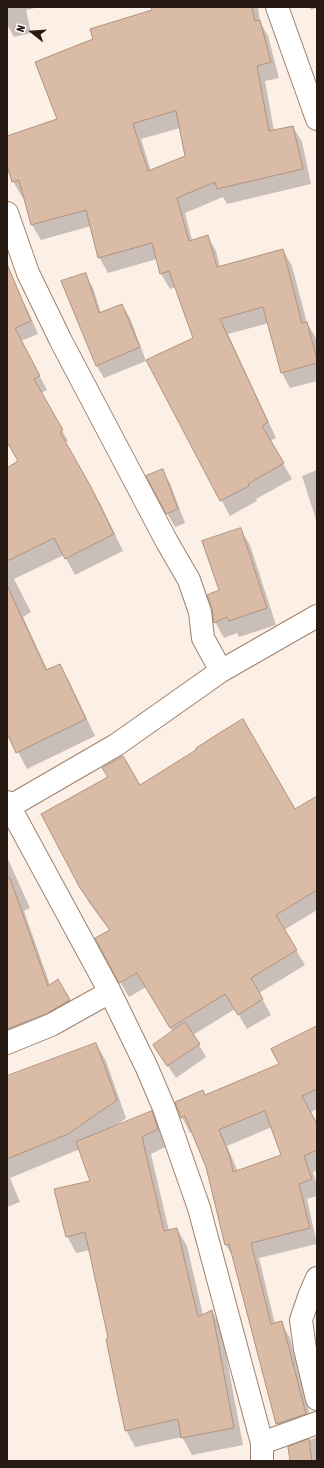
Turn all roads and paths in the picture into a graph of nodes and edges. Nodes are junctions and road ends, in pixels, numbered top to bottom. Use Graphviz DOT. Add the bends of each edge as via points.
graph roads {
  1 [pos="277,7"];
  2 [pos="317,119"];
  3 [pos="7,213"];
  4 [pos="317,616"];
  5 [pos="221,671"];
  6 [pos="8,805"];
  7 [pos="110,992"];
  8 [pos="7,1043"];
  9 [pos="317,1278"];
  10 [pos="317,1399"];
  11 [pos="317,1423"];
  12 [pos="262,1452"];
  1 -- 2 [label="street"];
  3 -- 5 [label="street" via="28,273 61,341 189,580 200,612 203,638"];
  4 -- 5 [label="street"];
  5 -- 6 [label="street" via="116,745"];
  6 -- 7 [label="street"];
  7 -- 8 [label="street" via="51,1025"];
  7 -- 12 [label="street" via="161,1101 199,1208"];
  9 -- 10 [label="street" via="301,1320"];
  11 -- 12 [label="street"];
}
